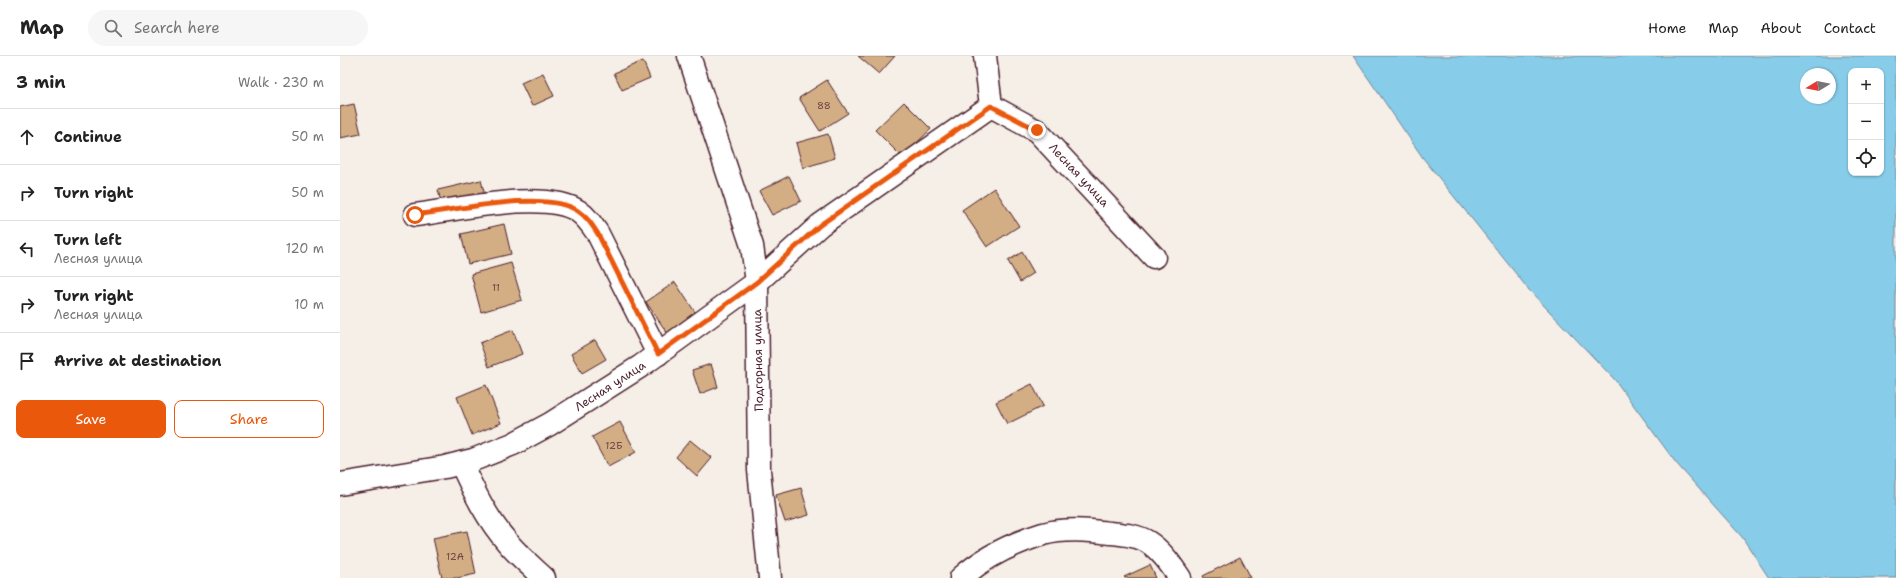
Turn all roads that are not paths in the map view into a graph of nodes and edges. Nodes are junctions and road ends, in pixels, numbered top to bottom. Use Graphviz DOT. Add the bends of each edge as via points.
graph roads {
  1 [pos="689,56"];
  2 [pos="985,56"];
  3 [pos="991,106"];
  4 [pos="415,215"];
  5 [pos="1154,257"];
  6 [pos="757,282"];
  7 [pos="658,354"];
  8 [pos="461,463"];
  9 [pos="340,484"];
  10 [pos="544,578"];
  11 [pos="770,578"];
  12 [pos="961,578"];
  13 [pos="1180,578"];
  1 -- 6 [label="street, Подгорная улица" via="742,209 752,246"];
  2 -- 3 [label="street"];
  3 -- 5 [label="street, Лесная улица" via="1037,130"];
  3 -- 6 [label="street, Лесная улица" via="820,225"];
  4 -- 7 [label="street" via="523,201 545,201 577,210 589,220 598,234"];
  6 -- 7 [label="street, Лесная улица"];
  6 -- 11 [label="street, Подгорная улица" via="759,470"];
  7 -- 8 [label="street, Лесная улица" via="550,424 497,451"];
  8 -- 9 [label="street, Лесная улица"];
  8 -- 10 [label="street" via="478,501 493,525"];
  12 -- 13 [label="street" via="988,558 1016,545 1044,534 1067,531 1126,534 1147,541 1160,551"];
}
